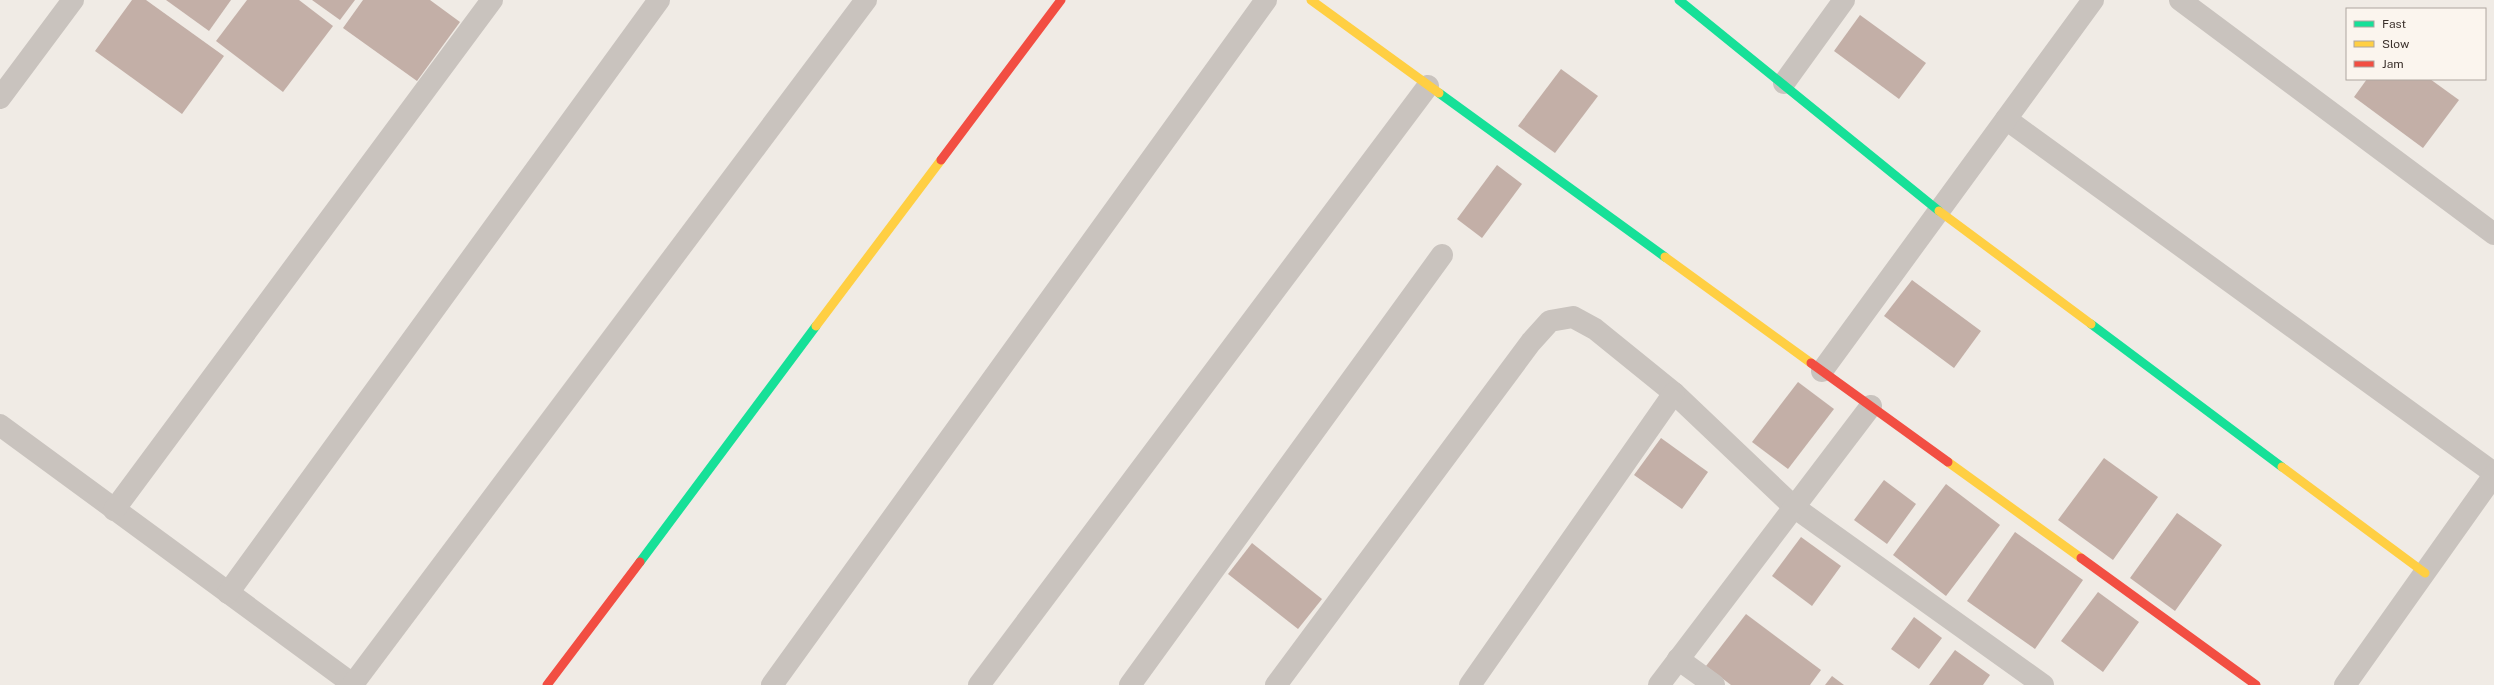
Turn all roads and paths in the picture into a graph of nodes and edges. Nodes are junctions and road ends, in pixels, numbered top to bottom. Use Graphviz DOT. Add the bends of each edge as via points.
graph roads {
  1 [pos="73,0"];
  2 [pos="492,0"];
  3 [pos="659,0"];
  4 [pos="866,0"];
  5 [pos="1062,0"];
  6 [pos="1266,0"];
  7 [pos="1311,0"];
  8 [pos="1679,0"];
  9 [pos="1844,0"];
  10 [pos="2093,0"];
  11 [pos="2180,0"];
  12 [pos="1784,83"];
  13 [pos="1428,86"];
  14 [pos="3,89"];
  15 [pos="2006,119"];
  16 [pos="1939,211"];
  17 [pos="2494,234"];
  18 [pos="1442,255"];
  19 [pos="1822,371"];
  20 [pos="1674,393"];
  21 [pos="1871,406"];
  22 [pos="0,425"];
  23 [pos="2491,484"];
  24 [pos="1794,507"];
  25 [pos="114,510"];
  26 [pos="2425,573"];
  27 [pos="228,593"];
  28 [pos="1678,659"];
  29 [pos="354,684"];
  30 [pos="547,685"];
  31 [pos="772,685"];
  32 [pos="979,685"];
  33 [pos="1130,685"];
  34 [pos="1276,685"];
  35 [pos="1470,685"];
  36 [pos="1659,685"];
  37 [pos="1714,685"];
  38 [pos="2043,685"];
  39 [pos="2256,685"];
  40 [pos="2346,685"];
  1 -- 14 [label="street"];
  2 -- 25 [label="street"];
  3 -- 27 [label="street"];
  4 -- 29 [label="street"];
  5 -- 30 [label="street"];
  6 -- 31 [label="street"];
  7 -- 13 [label="street"];
  8 -- 12 [label="street"];
  9 -- 12 [label="street"];
  10 -- 15 [label="street"];
  11 -- 17 [label="street"];
  12 -- 16 [label="street"];
  13 -- 19 [label="street"];
  13 -- 32 [label="street"];
  15 -- 16 [label="street"];
  15 -- 23 [label="street"];
  16 -- 19 [label="street"];
  16 -- 26 [label="street"];
  18 -- 33 [label="street"];
  19 -- 21 [label="street"];
  20 -- 24 [label="street"];
  20 -- 34 [label="street" via="1595,329 1573,317 1550,322 1531,342"];
  20 -- 35 [label="street"];
  21 -- 24 [label="street"];
  21 -- 39 [label="street"];
  22 -- 25 [label="street"];
  23 -- 26 [label="street"];
  24 -- 28 [label="street"];
  24 -- 38 [label="street"];
  25 -- 27 [label="street"];
  26 -- 40 [label="street"];
  27 -- 29 [label="street"];
  28 -- 36 [label="street"];
  28 -- 37 [label="street"];
}
